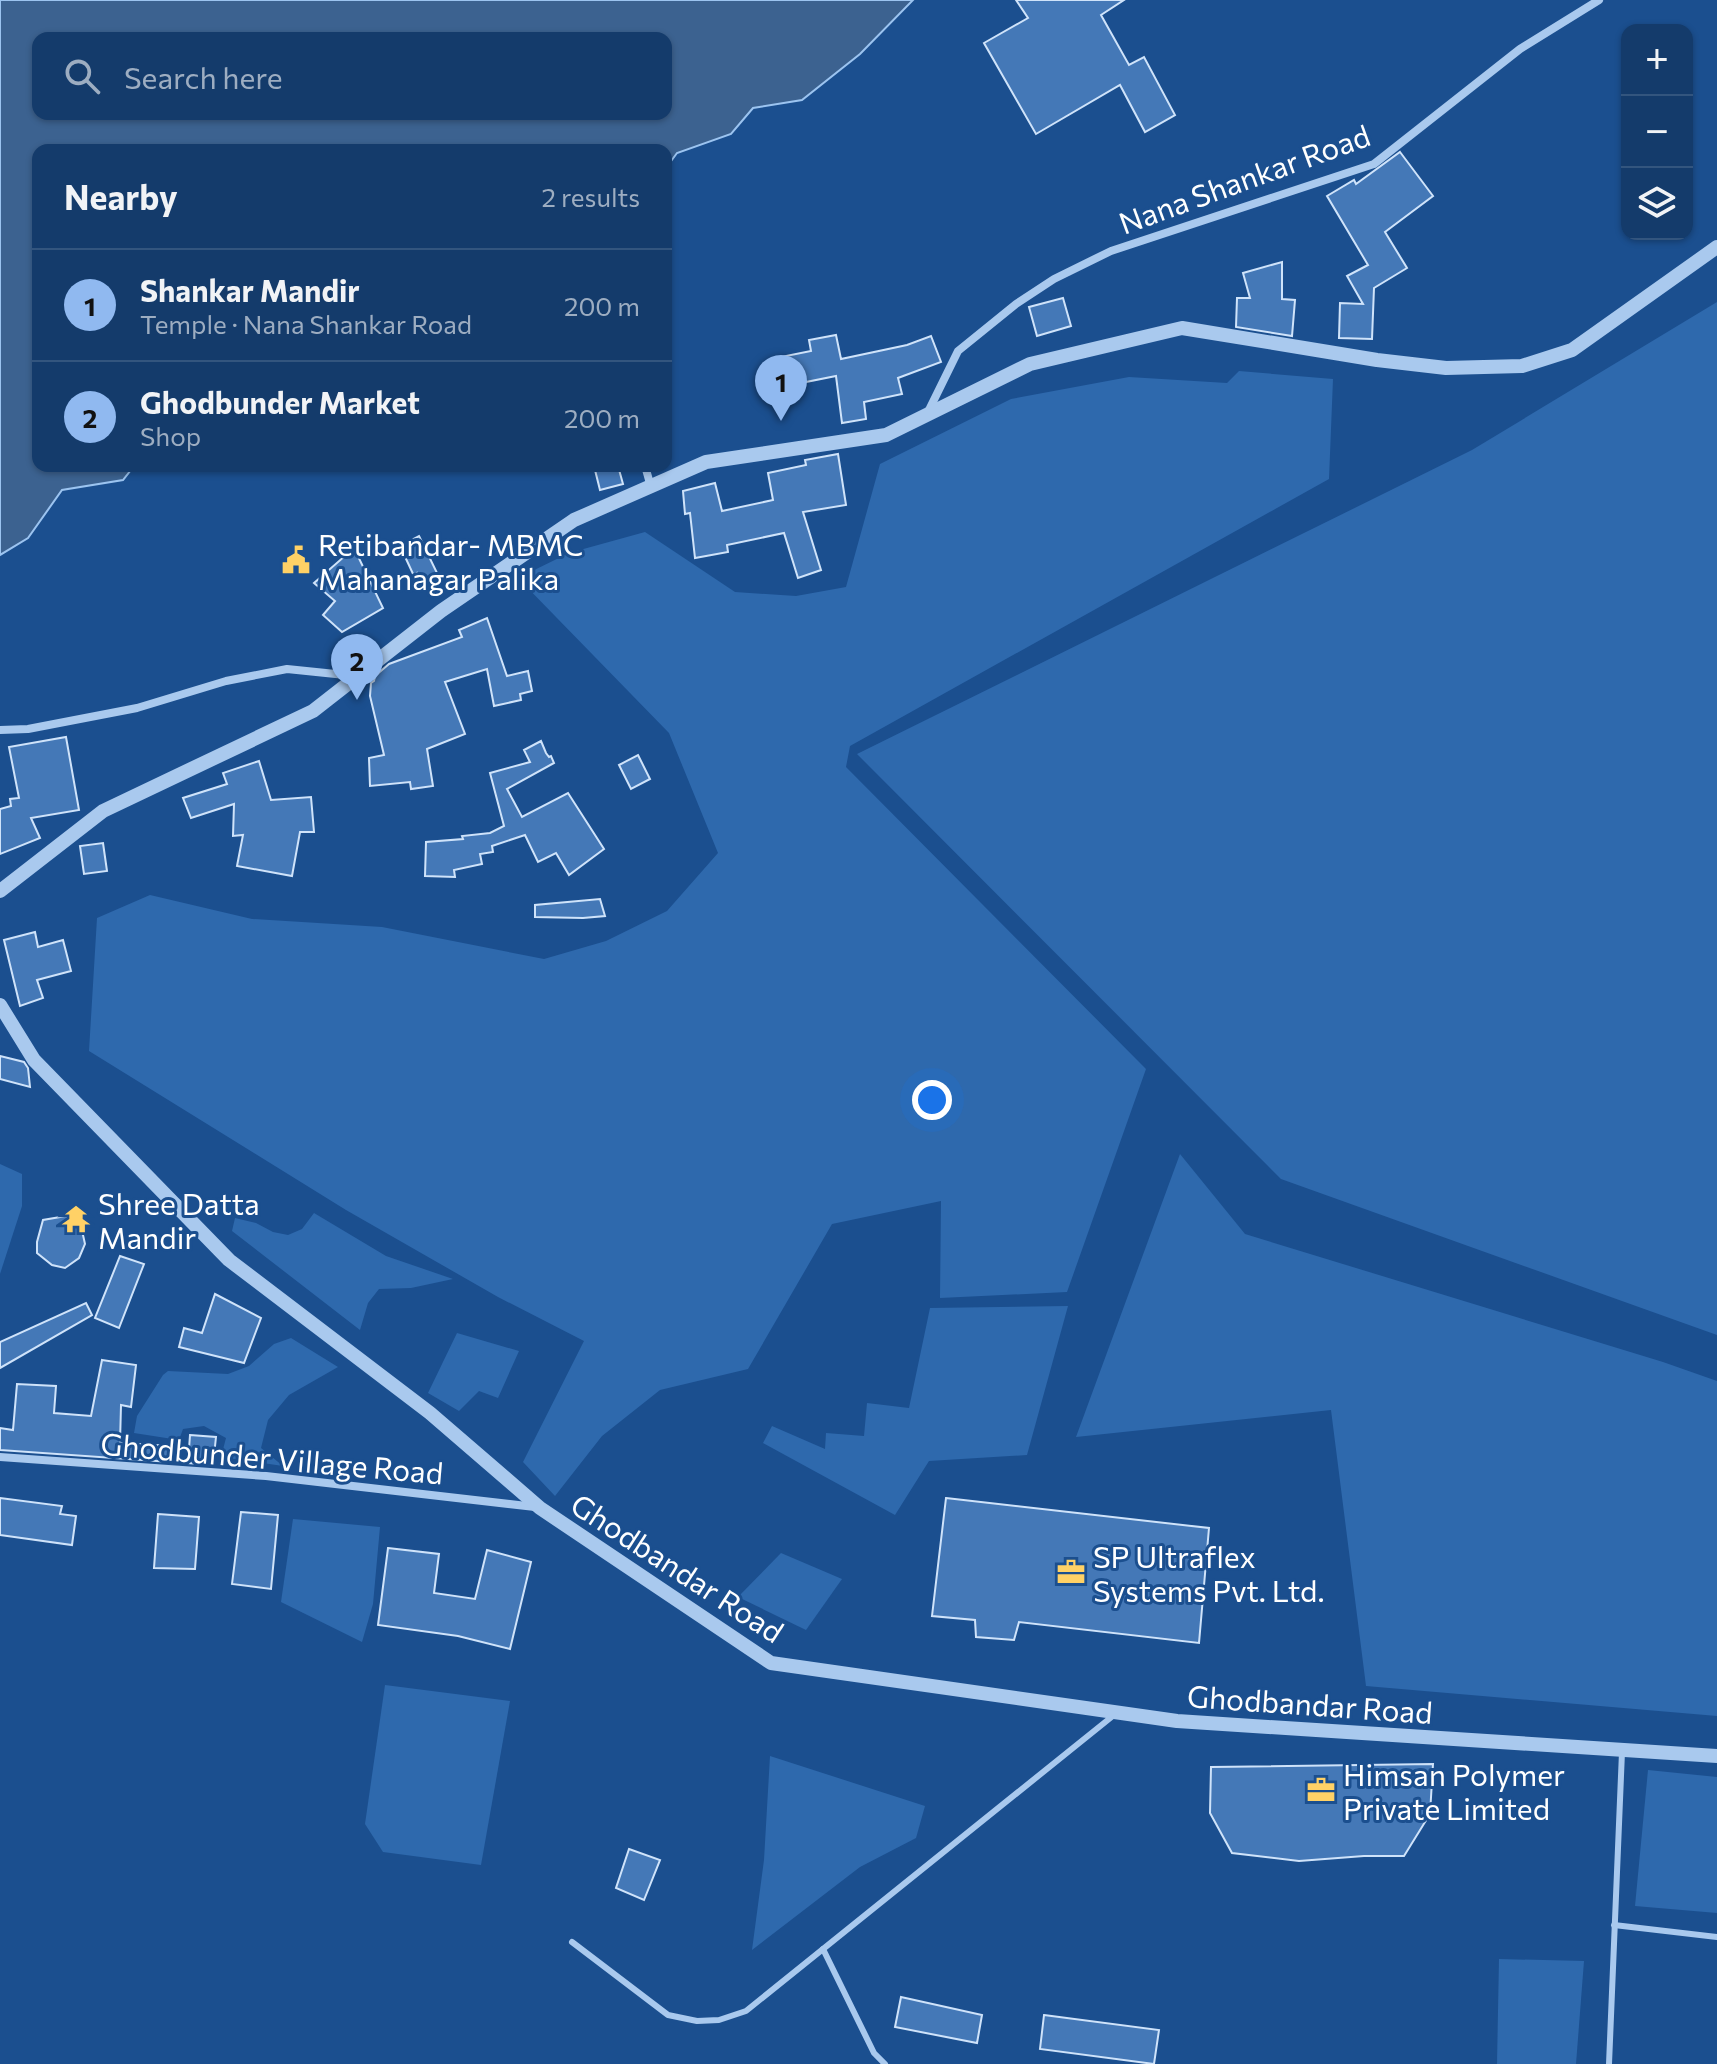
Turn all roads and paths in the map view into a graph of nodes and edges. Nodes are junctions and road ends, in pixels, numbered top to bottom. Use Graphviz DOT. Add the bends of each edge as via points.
graph roads {
  1 [pos="1599,0"];
  2 [pos="1717,247"];
  3 [pos="927,414"];
  4 [pos="647,472"];
  5 [pos="651,487"];
  6 [pos="357,676"];
  7 [pos="0,730"];
  8 [pos="0,891"];
  9 [pos="0,1005"];
  10 [pos="0,1457"];
  11 [pos="540,1508"];
  12 [pos="1117,1713"];
  13 [pos="1622,1749"];
  14 [pos="1717,1756"];
  15 [pos="1614,1925"];
  16 [pos="1717,1937"];
  17 [pos="572,1942"];
  18 [pos="823,1949"];
  19 [pos="885,2064"];
  20 [pos="1609,2064"];
  1 -- 3 [label="street, Nana Shankar Road" via="1520,49 1374,164 1111,251 1054,279 958,351"];
  2 -- 3 [label="street" via="1572,350 1522,366 1446,368 1182,328 1030,364"];
  3 -- 5 [label="street" via="886,435 706,462"];
  4 -- 5 [label="street"];
  5 -- 6 [label="street" via="574,520"];
  6 -- 7 [label="street" via="287,669 137,708"];
  6 -- 8 [label="street" via="313,711 103,811"];
  9 -- 11 [label="street, Ghodbandar Road" via="34,1060 229,1260 430,1413"];
  10 -- 11 [label="street, Ghodbunder Village Road" via="266,1476"];
  11 -- 12 [label="street, Ghodbandar Road" via="771,1663"];
  12 -- 13 [label="street, Ghodbandar Road"];
  12 -- 18 [label="lane"];
  13 -- 14 [label="street, Ghodbandar Road"];
  13 -- 15 [label="lane"];
  15 -- 16 [label="lane"];
  15 -- 20 [label="lane"];
  17 -- 18 [label="lane" via="668,2015 697,2021 746,2011"];
  18 -- 19 [label="lane" via="874,2053"];
}
